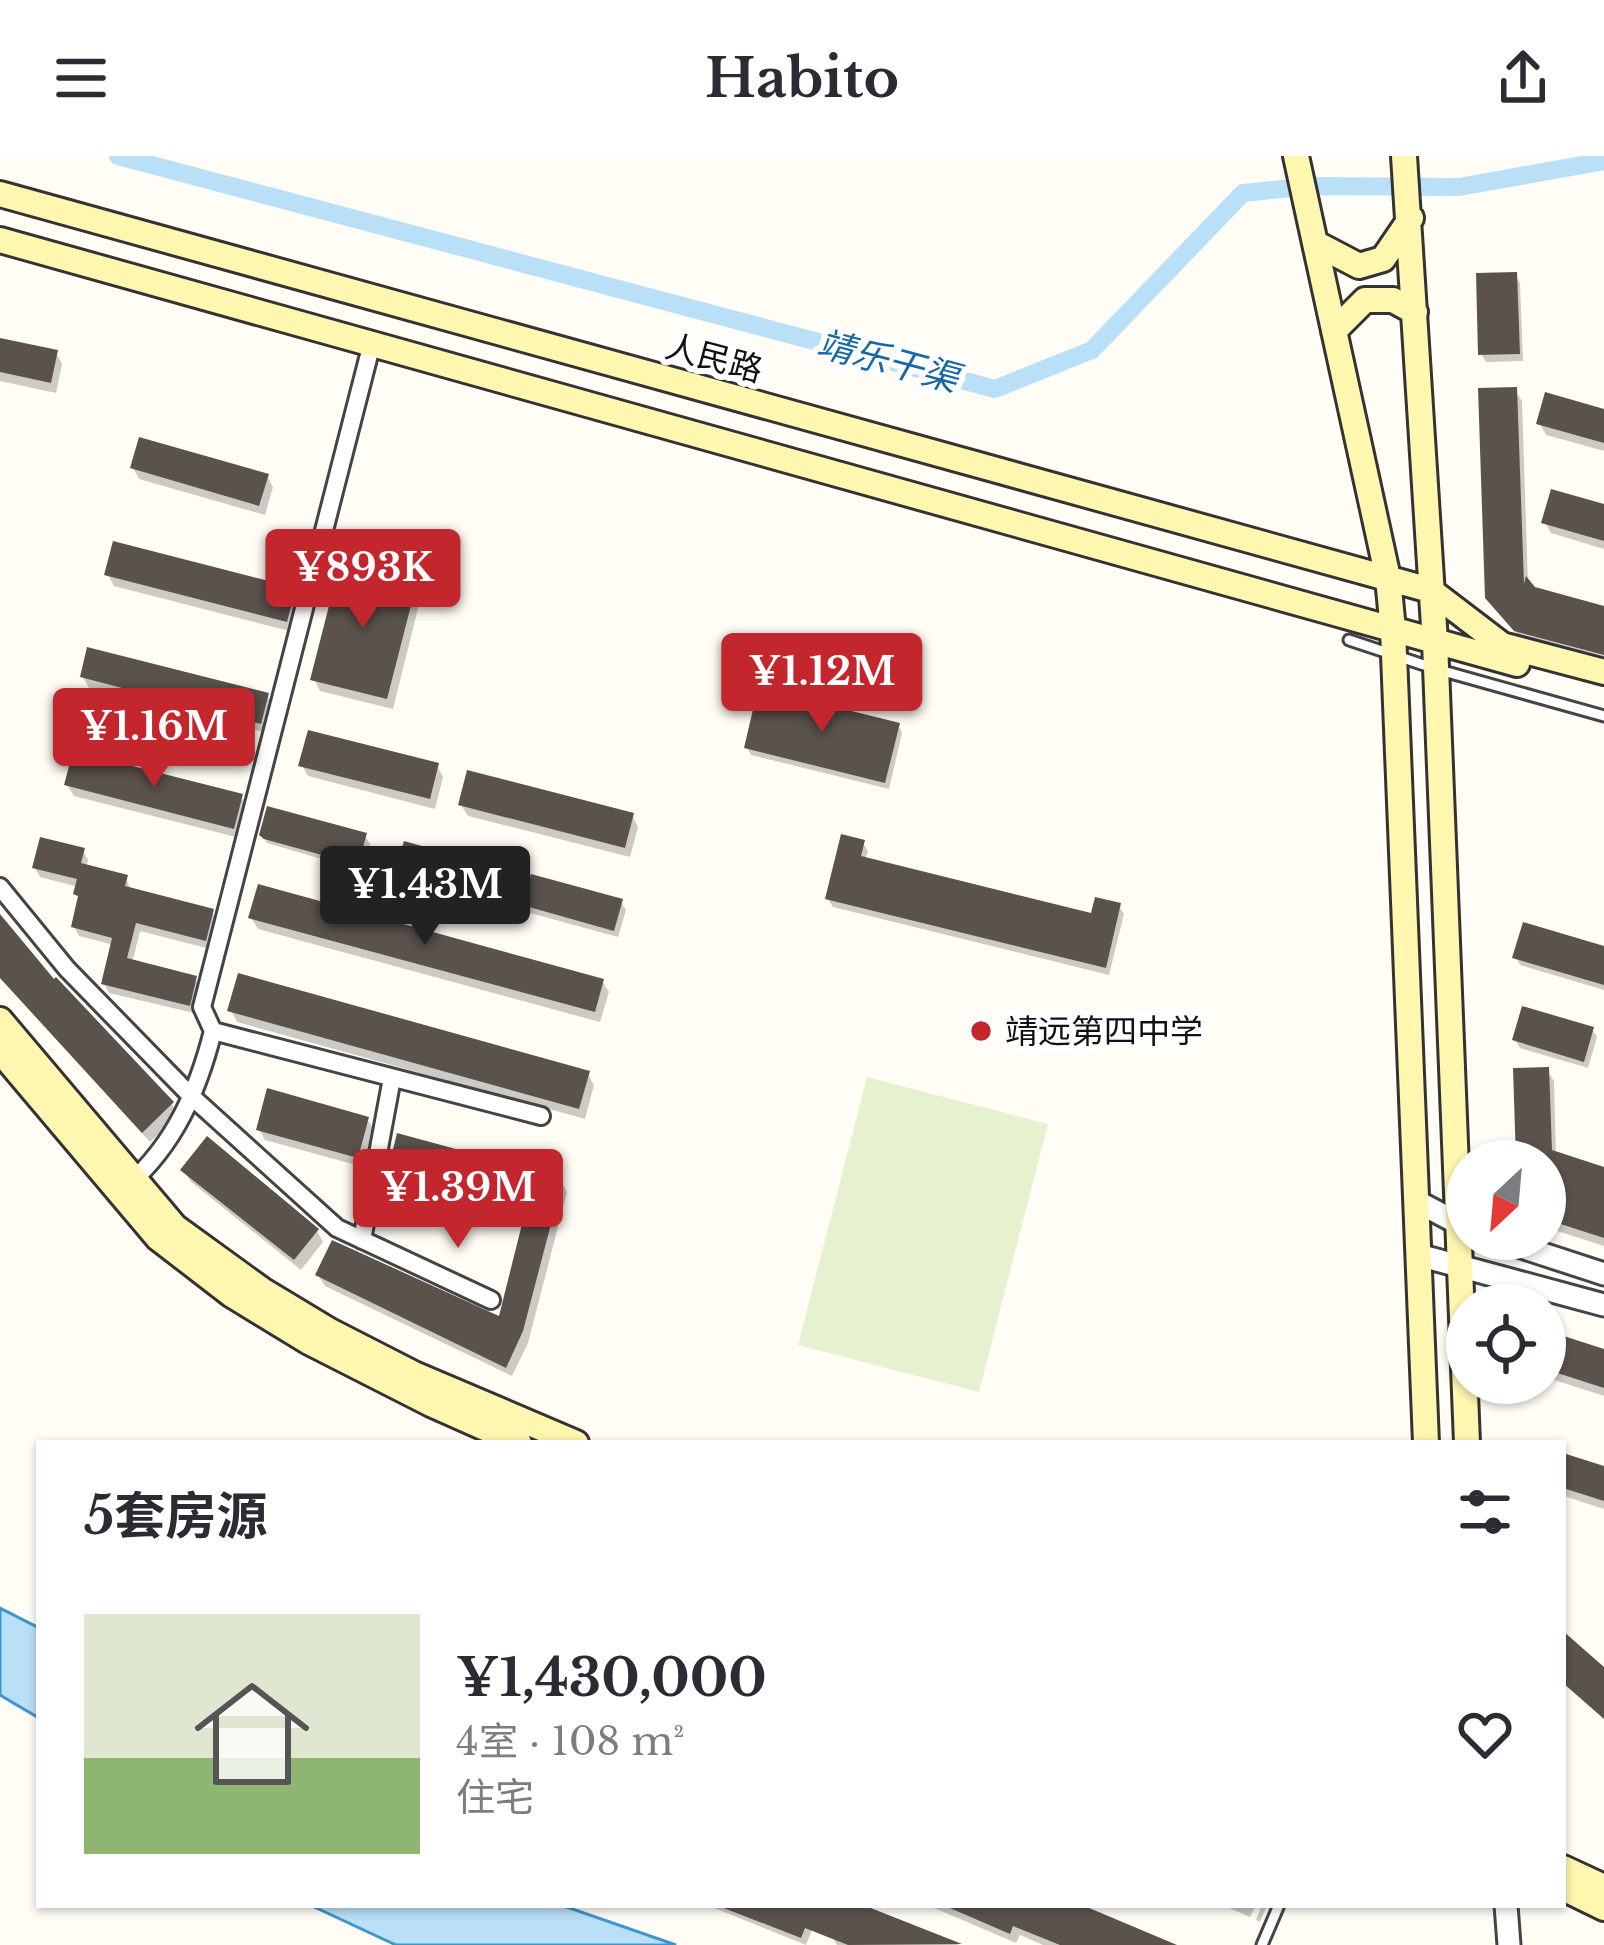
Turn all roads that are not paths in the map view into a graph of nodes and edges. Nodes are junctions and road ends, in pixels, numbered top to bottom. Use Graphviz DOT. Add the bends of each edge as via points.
graph roads {
  1 [pos="1296,156"];
  2 [pos="1404,156"];
  3 [pos="0,194"];
  4 [pos="1410,208"];
  5 [pos="1313,234"];
  6 [pos="0,240"];
  7 [pos="1415,312"];
  8 [pos="1334,331"];
  9 [pos="372,343"];
  10 [pos="1388,578"];
  11 [pos="1430,590"];
  12 [pos="1393,630"];
  13 [pos="1349,640"];
  14 [pos="1436,642"];
  15 [pos="1395,656"];
  16 [pos="1436,669"];
  17 [pos="1604,672"];
  18 [pos="1604,688"];
  19 [pos="1604,716"];
  20 [pos="0,887"];
  21 [pos="0,1020"];
  22 [pos="213,1031"];
  23 [pos="0,1051"];
  24 [pos="392,1078"];
  25 [pos="191,1096"];
  26 [pos="541,1116"];
  27 [pos="1457,1140"];
  28 [pos="127,1186"];
  29 [pos="1418,1202"];
  30 [pos="1446,1217"];
  31 [pos="362,1240"];
  32 [pos="1418,1255"];
  33 [pos="1459,1260"];
  34 [pos="1561,1260"];
  35 [pos="1459,1265"];
  36 [pos="1604,1274"];
  37 [pos="490,1300"];
  38 [pos="1604,1305"];
  39 [pos="512,1440"];
  40 [pos="569,1440"];
  41 [pos="1426,1440"];
  42 [pos="1467,1440"];
  43 [pos="1566,1869"];
  44 [pos="1604,1887"];
  45 [pos="1566,1889"];
  46 [pos="1278,1908"];
  47 [pos="1506,1908"];
  48 [pos="1604,1908"];
  49 [pos="1262,1945"];
  50 [pos="1509,1945"];
  1 -- 5 [label="main road"];
  2 -- 4 [label="main road"];
  3 -- 10 [label="main road, 人民路"];
  4 -- 5 [label="main road" via="1383,259 1360,266"];
  4 -- 7 [label="main road"];
  5 -- 8 [label="main road"];
  6 -- 9 [label="main road"];
  7 -- 8 [label="main road" via="1393,300 1365,300"];
  7 -- 11 [label="main road"];
  8 -- 10 [label="main road"];
  9 -- 12 [label="main road"];
  9 -- 22 [label="street" via="202,1007"];
  10 -- 11 [label="main road, 人民路"];
  10 -- 12 [label="main road"];
  11 -- 14 [label="main road"];
  11 -- 17 [label="main road, 人民路" via="1502,645"];
  12 -- 14 [label="main road"];
  12 -- 15 [label="main road"];
  13 -- 15 [label="lane"];
  14 -- 16 [label="main road"];
  14 -- 18 [label="main road"];
  15 -- 16 [label="lane"];
  15 -- 29 [label="main road"];
  16 -- 19 [label="lane"];
  16 -- 27 [label="main road"];
  20 -- 25 [label="street"];
  21 -- 28 [label="main road"];
  22 -- 24 [label="street"];
  22 -- 25 [label="street"];
  23 -- 28 [label="main road"];
  24 -- 26 [label="street"];
  24 -- 31 [label="street"];
  25 -- 28 [label="street" via="164,1149"];
  25 -- 31 [label="street" via="337,1228"];
  28 -- 39 [label="main road" via="158,1238 232,1295 431,1405"];
  28 -- 40 [label="main road" via="262,1290 330,1331"];
  29 -- 30 [label="street"];
  29 -- 32 [label="main road"];
  31 -- 37 [label="street"];
  32 -- 35 [label="street"];
  32 -- 41 [label="main road"];
  33 -- 35 [label="main road"];
  34 -- 36 [label="street"];
  35 -- 38 [label="street"];
  35 -- 42 [label="main road"];
  43 -- 44 [label="main road"];
  45 -- 48 [label="main road"];
  46 -- 49 [label="lane"];
  47 -- 50 [label="street"];
}
